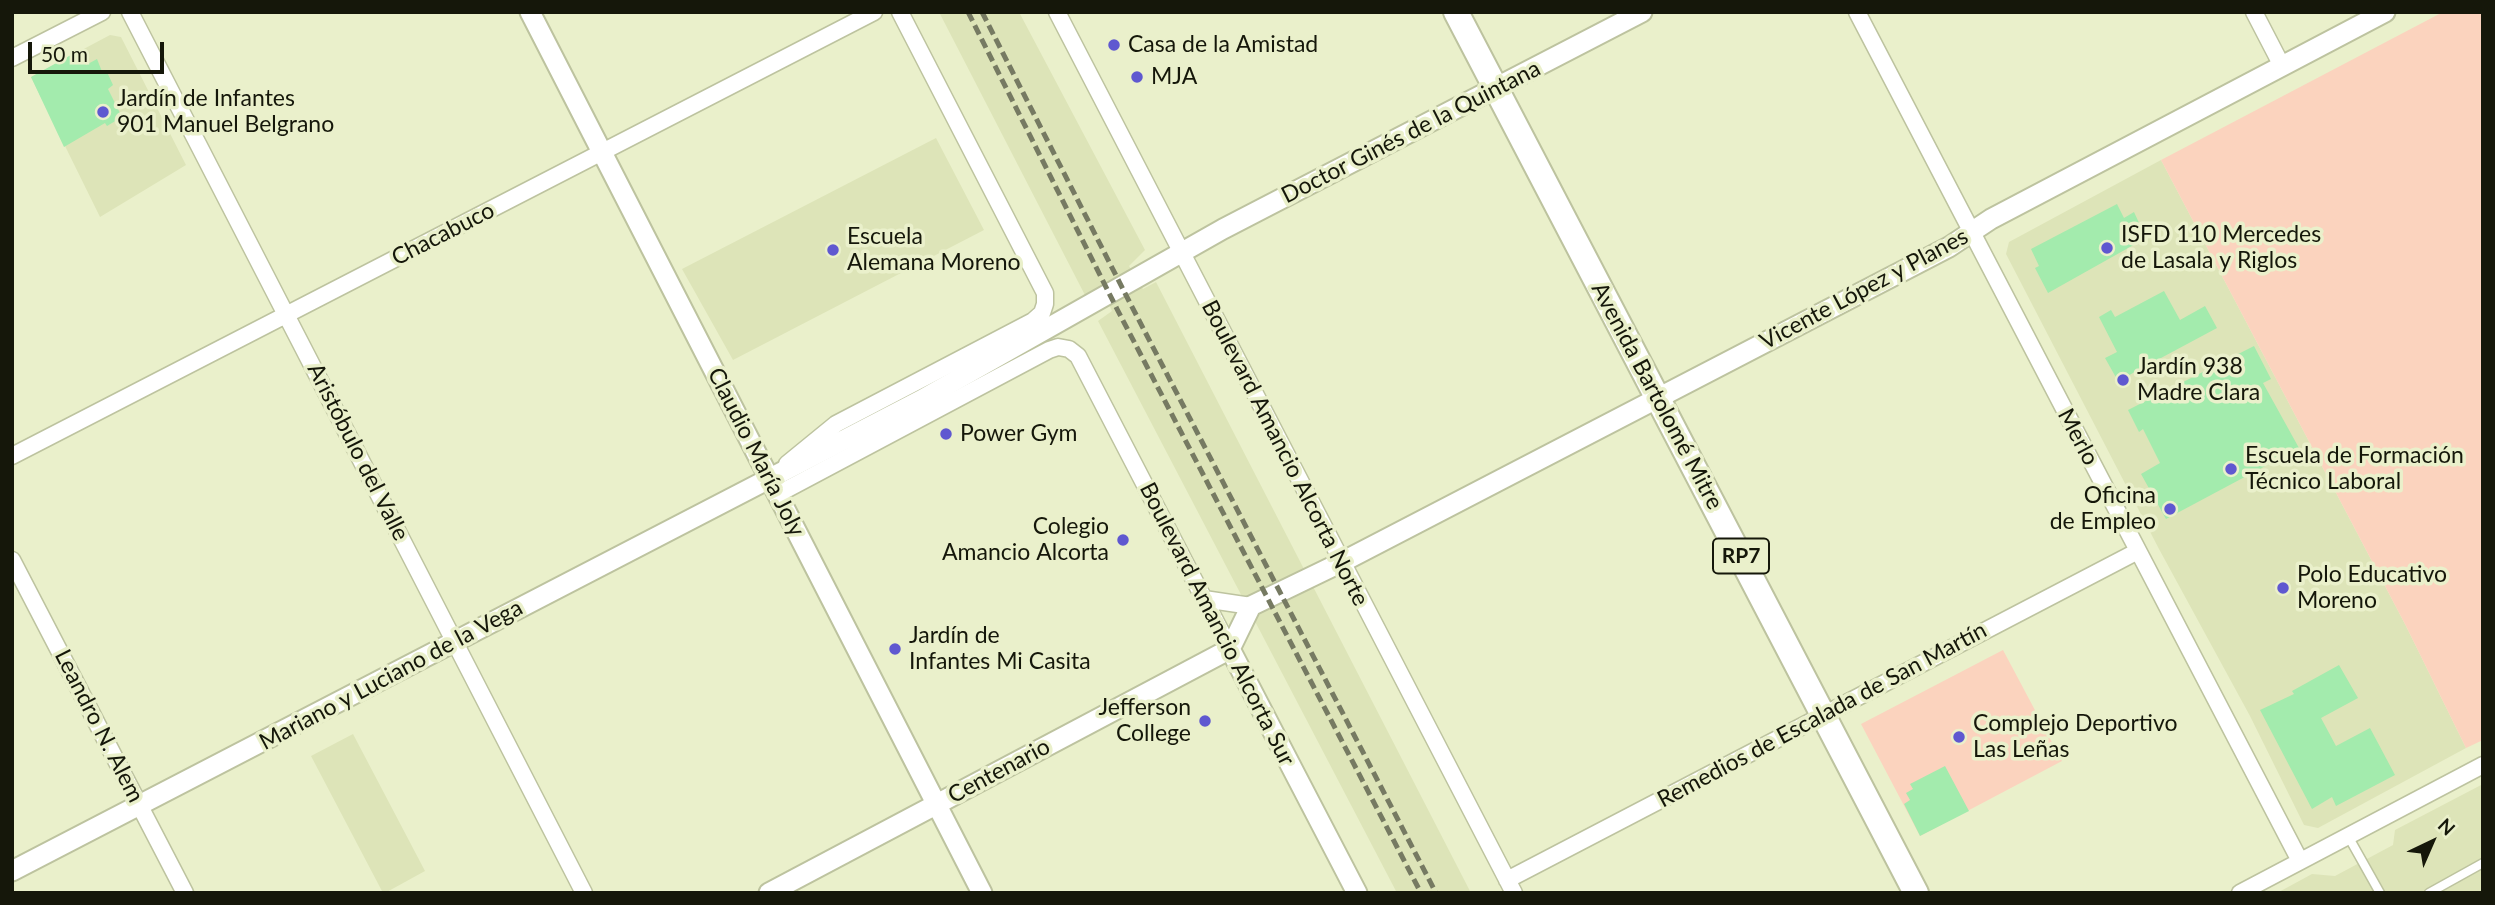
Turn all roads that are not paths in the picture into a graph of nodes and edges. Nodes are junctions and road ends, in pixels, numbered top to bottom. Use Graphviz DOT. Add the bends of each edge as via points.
graph roads {
  1 [pos="102,12"];
  2 [pos="130,12"];
  3 [pos="530,12"];
  4 [pos="874,12"];
  5 [pos="900,12"];
  6 [pos="1057,12"];
  7 [pos="1456,12"];
  8 [pos="1642,12"];
  9 [pos="1857,12"];
  10 [pos="2254,12"];
  11 [pos="2385,12"];
  12 [pos="12,58"];
  13 [pos="2282,66"];
  14 [pos="1496,88"];
  15 [pos="602,152"];
  16 [pos="1971,232"];
  17 [pos="1181,252"];
  18 [pos="287,315"];
  19 [pos="1061,321"];
  20 [pos="1078,356"];
  21 [pos="1658,398"];
  22 [pos="12,456"];
  23 [pos="774,486"];
  24 [pos="2138,551"];
  25 [pos="12,560"];
  26 [pos="1342,562"];
  27 [pos="1204,599"];
  28 [pos="1251,606"];
  29 [pos="456,641"];
  30 [pos="1230,649"];
  31 [pos="1824,714"];
  32 [pos="2483,765"];
  33 [pos="936,804"];
  34 [pos="139,805"];
  35 [pos="2348,836"];
  36 [pos="2300,862"];
  37 [pos="2483,863"];
  38 [pos="12,871"];
  39 [pos="1511,886"];
  40 [pos="185,893"];
  41 [pos="584,893"];
  42 [pos="769,893"];
  43 [pos="982,893"];
  44 [pos="1357,893"];
  45 [pos="1916,893"];
  46 [pos="2240,893"];
  47 [pos="2380,893"];
  48 [pos="2429,893"];
  1 -- 12 [label="street"];
  2 -- 18 [label="street, Aristóbulo del Valle"];
  3 -- 15 [label="street, Claudio María Joly"];
  4 -- 15 [label="street, Chacabuco"];
  5 -- 23 [label="street, Mariano y Luciano de la Vega" via="1045,293 1042,313 836,424"];
  6 -- 17 [label="street, Boulevard Amancio Alcorta Norte"];
  7 -- 14 [label="main road, Avenida Bartolomé Mitre / RP7"];
  8 -- 14 [label="street, Doctor Ginés de la Quintana"];
  9 -- 16 [label="street, Merlo"];
  10 -- 13 [label="street"];
  11 -- 13 [label="street, Vicente López y Planes"];
  13 -- 16 [label="street, Vicente López y Planes"];
  14 -- 17 [label="street, Doctor Ginés de la Quintana"];
  14 -- 21 [label="main road, Avenida Bartolomé Mitre / RP7"];
  15 -- 18 [label="street, Chacabuco"];
  15 -- 23 [label="street, Claudio María Joly"];
  16 -- 21 [label="street, Vicente López y Planes"];
  16 -- 24 [label="street, Merlo"];
  17 -- 19 [label="street, Doctor Ginés de la Quintana"];
  17 -- 26 [label="street, Boulevard Amancio Alcorta Norte"];
  18 -- 22 [label="street, Chacabuco"];
  18 -- 29 [label="street, Aristóbulo del Valle"];
  19 -- 23 [label="street, Mariano y Luciano de la Vega"];
  20 -- 23 [label="street, Mariano y Luciano de la Vega" via="1058,346"];
  20 -- 27 [label="street, Boulevard Amancio Alcorta Sur"];
  21 -- 26 [label="street, Vicente López y Planes"];
  21 -- 31 [label="main road, Avenida Bartolomé Mitre / RP7"];
  23 -- 29 [label="street, Mariano y Luciano de la Vega"];
  23 -- 33 [label="street, Claudio María Joly"];
  24 -- 31 [label="street, Remedios de Escalada de San Martín"];
  24 -- 36 [label="street, Merlo"];
  25 -- 34 [label="street, Leandro N. Alem"];
  26 -- 28 [label="street, Vicente López y Planes"];
  26 -- 39 [label="street, Boulevard Amancio Alcorta Norte"];
  27 -- 28 [label="street"];
  27 -- 30 [label="street, Boulevard Amancio Alcorta Sur"];
  28 -- 30 [label="street"];
  29 -- 34 [label="street, Mariano y Luciano de la Vega"];
  29 -- 41 [label="street, Aristóbulo del Valle"];
  30 -- 33 [label="street, Centenario"];
  30 -- 44 [label="street, Boulevard Amancio Alcorta Sur"];
  31 -- 39 [label="street, Remedios de Escalada de San Martín"];
  31 -- 45 [label="main road, Avenida Bartolomé Mitre / RP7"];
  32 -- 35 [label="street"];
  33 -- 42 [label="street, Centenario"];
  33 -- 43 [label="street, Claudio María Joly"];
  34 -- 38 [label="street, Mariano y Luciano de la Vega"];
  34 -- 40 [label="street, Leandro N. Alem"];
  35 -- 36 [label="street"];
  35 -- 47 [label="lane"];
  36 -- 46 [label="street"];
  37 -- 48 [label="lane"];
}
